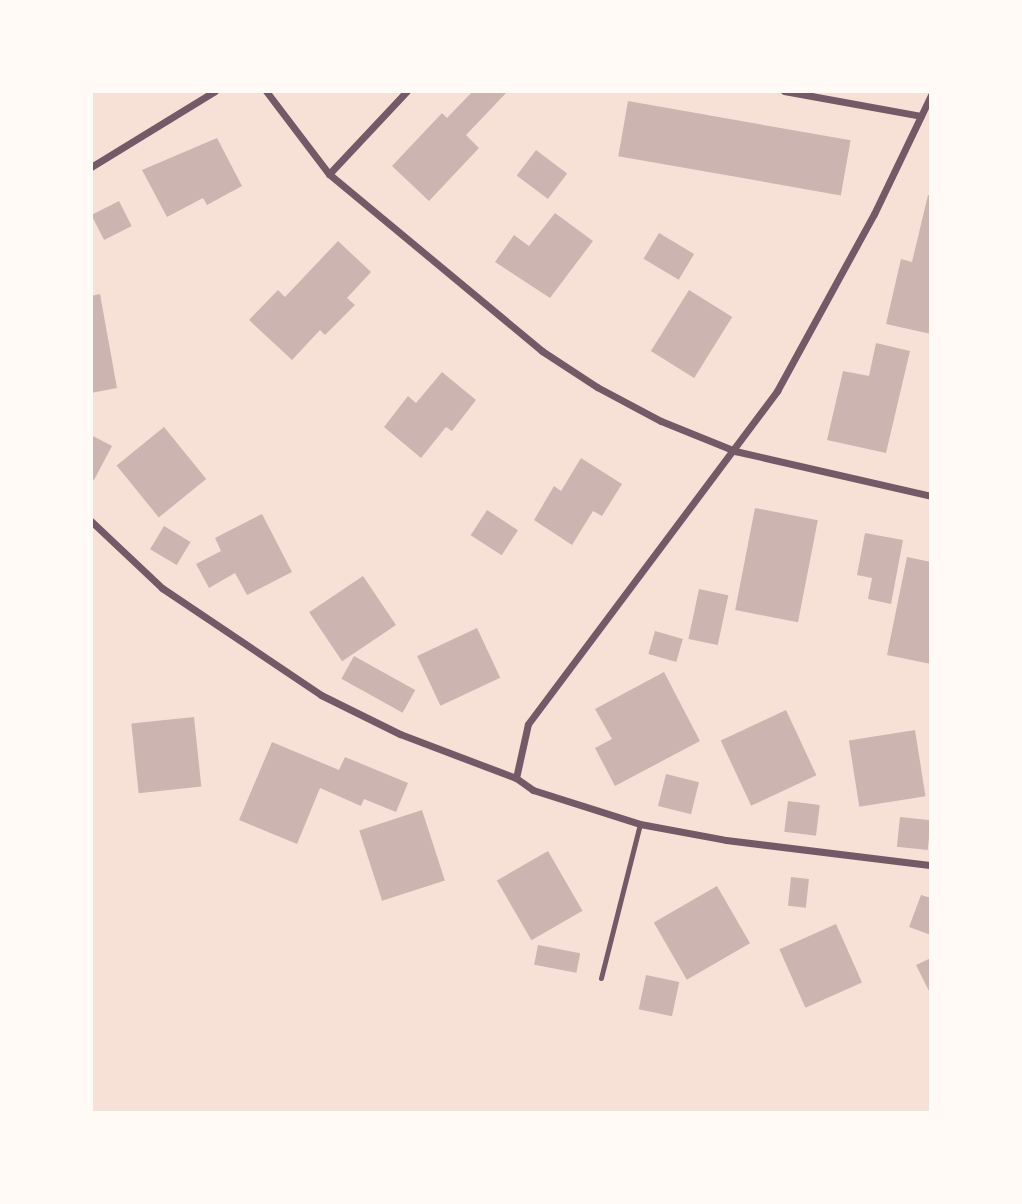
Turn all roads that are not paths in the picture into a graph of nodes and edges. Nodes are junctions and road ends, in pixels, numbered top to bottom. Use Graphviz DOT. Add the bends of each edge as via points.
graph roads {
  1 [pos="215,91"];
  2 [pos="266,91"];
  3 [pos="407,91"];
  4 [pos="784,91"];
  5 [pos="931,95"];
  6 [pos="920,116"];
  7 [pos="91,167"];
  8 [pos="329,174"];
  9 [pos="735,451"];
  10 [pos="931,496"];
  11 [pos="91,521"];
  12 [pos="516,778"];
  13 [pos="640,824"];
  14 [pos="931,865"];
  15 [pos="601,978"];
  1 -- 7 [label="street"];
  2 -- 8 [label="street"];
  3 -- 8 [label="street"];
  4 -- 6 [label="street"];
  5 -- 6 [label="street"];
  6 -- 9 [label="street" via="825,307 777,391"];
  8 -- 9 [label="street" via="542,351 661,421"];
  9 -- 10 [label="street"];
  9 -- 12 [label="street" via="528,724"];
  11 -- 12 [label="street" via="162,587 321,695 400,734"];
  12 -- 13 [label="street" via="551,797"];
  13 -- 14 [label="street" via="726,840"];
  13 -- 15 [label="lane"];
}
